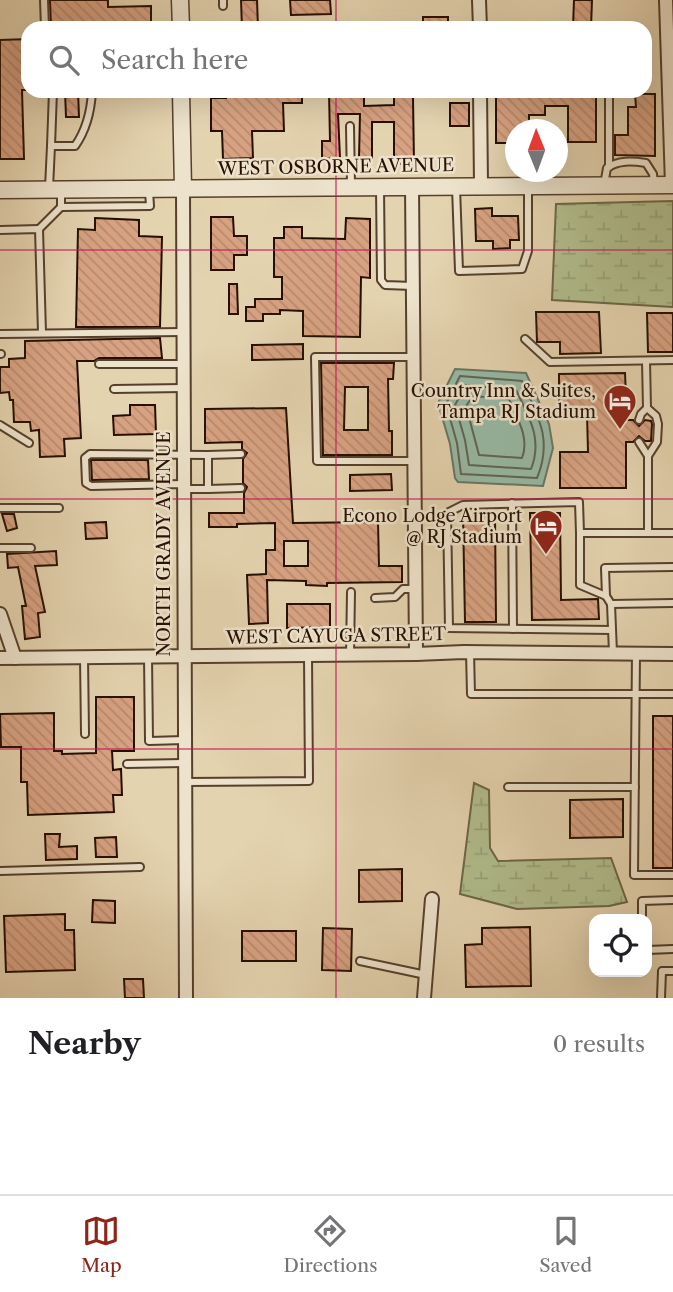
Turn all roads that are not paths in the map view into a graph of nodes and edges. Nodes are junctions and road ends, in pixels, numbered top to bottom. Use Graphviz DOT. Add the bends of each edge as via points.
graph roads {
  1 [pos="44,0"];
  2 [pos="180,0"];
  3 [pos="479,0"];
  4 [pos="667,0"];
  5 [pos="45,21"];
  6 [pos="181,21"];
  7 [pos="480,21"];
  8 [pos="671,43"];
  9 [pos="53,98"];
  10 [pos="92,98"];
  11 [pos="181,98"];
  12 [pos="480,98"];
  13 [pos="609,98"];
  14 [pos="350,127"];
  15 [pos="51,146"];
  16 [pos="608,167"];
  17 [pos="528,185"];
  18 [pos="604,185"];
  19 [pos="654,185"];
  20 [pos="673,185"];
  21 [pos="380,186"];
  22 [pos="412,186"];
  23 [pos="456,186"];
  24 [pos="481,186"];
  25 [pos="351,187"];
  26 [pos="149,188"];
  27 [pos="183,188"];
  28 [pos="55,189"];
  29 [pos="0,190"];
  30 [pos="61,207"];
  31 [pos="39,229"];
  32 [pos="0,230"];
  33 [pos="413,286"];
  34 [pos="183,332"];
  35 [pos="0,334"];
  36 [pos="42,334"];
  37 [pos="526,339"];
  38 [pos="413,357"];
  39 [pos="673,360"];
  40 [pos="646,361"];
  41 [pos="99,364"];
  42 [pos="183,364"];
  43 [pos="184,388"];
  44 [pos="114,389"];
  45 [pos="647,408"];
  46 [pos="639,420"];
  47 [pos="0,425"];
  48 [pos="639,442"];
  49 [pos="29,443"];
  50 [pos="183,454"];
  51 [pos="240,454"];
  52 [pos="208,455"];
  53 [pos="648,456"];
  54 [pos="414,461"];
  55 [pos="183,486"];
  56 [pos="241,488"];
  57 [pos="208,489"];
  58 [pos="512,503"];
  59 [pos="0,508"];
  60 [pos="59,508"];
  61 [pos="580,533"];
  62 [pos="648,533"];
  63 [pos="673,533"];
  64 [pos="0,548"];
  65 [pos="31,548"];
  66 [pos="673,567"];
  67 [pos="415,589"];
  68 [pos="351,592"];
  69 [pos="606,596"];
  70 [pos="375,598"];
  71 [pos="673,603"];
  72 [pos="611,604"];
  73 [pos="0,614"];
  74 [pos="513,629"];
  75 [pos="612,630"];
  76 [pos="470,652"];
  77 [pos="613,653"];
  78 [pos="636,653"];
  79 [pos="416,654"];
  80 [pos="673,654"];
  81 [pos="308,655"];
  82 [pos="350,655"];
  83 [pos="148,656"];
  84 [pos="183,656"];
  85 [pos="84,657"];
  86 [pos="0,658"];
  87 [pos="15,658"];
  88 [pos="636,694"];
  89 [pos="673,694"];
  90 [pos="85,734"];
  91 [pos="184,740"];
  92 [pos="184,763"];
  93 [pos="127,764"];
  94 [pos="184,782"];
  95 [pos="509,787"];
  96 [pos="635,787"];
  97 [pos="139,867"];
  98 [pos="0,871"];
  99 [pos="673,875"];
  100 [pos="432,899"];
  101 [pos="673,900"];
  102 [pos="642,914"];
  103 [pos="673,949"];
  104 [pos="652,950"];
  105 [pos="360,961"];
  106 [pos="673,971"];
  107 [pos="426,975"];
  108 [pos="186,998"];
  109 [pos="424,998"];
  110 [pos="661,998"];
  1 -- 5 [label="lane"];
  2 -- 6 [label="street"];
  3 -- 7 [label="street"];
  4 -- 8 [label="street"];
  8 -- 20 [label="street"];
  9 -- 15 [label="lane"];
  10 -- 15 [label="lane" via="83,134 75,146"];
  11 -- 27 [label="street, NORTH GRADY AVENUE"];
  12 -- 24 [label="street"];
  13 -- 16 [label="lane"];
  14 -- 25 [label="lane"];
  15 -- 28 [label="lane"];
  16 -- 18 [label="lane"];
  16 -- 19 [label="lane" via="646,163"];
  17 -- 18 [label="street, WEST OSBORNE AVENUE"];
  17 -- 23 [label="lane" via="528,251 522,269 459,271"];
  17 -- 24 [label="street, WEST OSBORNE AVENUE"];
  18 -- 19 [label="street, WEST OSBORNE AVENUE"];
  19 -- 20 [label="street, WEST OSBORNE AVENUE"];
  21 -- 22 [label="street, WEST OSBORNE AVENUE"];
  21 -- 25 [label="street, WEST OSBORNE AVENUE"];
  21 -- 33 [label="lane" via="381,280 385,285"];
  22 -- 23 [label="street, WEST OSBORNE AVENUE"];
  22 -- 33 [label="street"];
  23 -- 24 [label="street, WEST OSBORNE AVENUE"];
  25 -- 27 [label="street, WEST OSBORNE AVENUE"];
  26 -- 27 [label="street, WEST OSBORNE AVENUE"];
  26 -- 28 [label="street, WEST OSBORNE AVENUE"];
  26 -- 30 [label="lane" via="150,206"];
  27 -- 34 [label="street, NORTH GRADY AVENUE"];
  28 -- 29 [label="street, WEST OSBORNE AVENUE"];
  28 -- 30 [label="lane"];
  30 -- 31 [label="lane"];
  31 -- 32 [label="lane"];
  31 -- 36 [label="lane"];
  33 -- 38 [label="street"];
  34 -- 36 [label="lane"];
  34 -- 42 [label="street, NORTH GRADY AVENUE"];
  35 -- 36 [label="lane"];
  37 -- 40 [label="lane" via="550,362"];
  38 -- 54 [label="street"];
  38 -- 54 [label="lane" via="315,357 317,461"];
  39 -- 40 [label="lane"];
  40 -- 45 [label="lane"];
  41 -- 42 [label="lane"];
  42 -- 43 [label="street, NORTH GRADY AVENUE"];
  43 -- 44 [label="lane"];
  43 -- 50 [label="street, NORTH GRADY AVENUE"];
  45 -- 46 [label="lane"];
  45 -- 53 [label="lane" via="658,424 657,442"];
  47 -- 49 [label="lane"];
  48 -- 53 [label="lane"];
  50 -- 52 [label="lane"];
  50 -- 55 [label="street, NORTH GRADY AVENUE"];
  50 -- 55 [label="lane" via="90,454 85,458 86,483 91,486"];
  51 -- 52 [label="lane"];
  52 -- 57 [label="lane"];
  53 -- 62 [label="lane"];
  54 -- 67 [label="street"];
  55 -- 57 [label="lane"];
  55 -- 84 [label="street, NORTH GRADY AVENUE"];
  56 -- 57 [label="lane"];
  58 -- 61 [label="lane" via="579,502"];
  58 -- 74 [label="lane"];
  58 -- 74 [label="lane" via="463,505 447,513 449,628"];
  59 -- 60 [label="lane"];
  61 -- 62 [label="lane"];
  61 -- 69 [label="lane" via="580,585"];
  62 -- 63 [label="lane"];
  64 -- 65 [label="lane"];
  66 -- 69 [label="lane" via="605,568"];
  67 -- 70 [label="lane"];
  67 -- 79 [label="street"];
  68 -- 82 [label="lane"];
  69 -- 72 [label="lane"];
  71 -- 72 [label="lane"];
  72 -- 75 [label="lane"];
  73 -- 87 [label="street"];
  74 -- 75 [label="lane"];
  75 -- 77 [label="lane"];
  76 -- 77 [label="street, WEST CAYUGA STREET"];
  76 -- 79 [label="street, WEST CAYUGA STREET"];
  76 -- 88 [label="lane" via="471,694"];
  77 -- 78 [label="street, WEST CAYUGA STREET"];
  78 -- 80 [label="street, WEST CAYUGA STREET"];
  78 -- 88 [label="lane"];
  79 -- 82 [label="street, WEST CAYUGA STREET"];
  81 -- 82 [label="street, WEST CAYUGA STREET"];
  81 -- 84 [label="street, WEST CAYUGA STREET"];
  81 -- 94 [label="lane" via="309,781"];
  83 -- 84 [label="street, WEST CAYUGA STREET"];
  83 -- 85 [label="street, WEST CAYUGA STREET"];
  83 -- 91 [label="lane" via="149,741"];
  84 -- 91 [label="street, NORTH GRADY AVENUE"];
  85 -- 87 [label="street, WEST CAYUGA STREET"];
  85 -- 90 [label="lane"];
  86 -- 87 [label="street, WEST CAYUGA STREET"];
  88 -- 89 [label="lane"];
  88 -- 96 [label="lane"];
  91 -- 92 [label="street, NORTH GRADY AVENUE"];
  92 -- 93 [label="lane"];
  92 -- 94 [label="street, NORTH GRADY AVENUE"];
  94 -- 108 [label="street, NORTH GRADY AVENUE"];
  95 -- 96 [label="lane"];
  96 -- 99 [label="lane" via="634,874"];
  97 -- 98 [label="lane"];
  100 -- 107 [label="street"];
  101 -- 102 [label="lane" via="642,901"];
  103 -- 104 [label="lane"];
  105 -- 107 [label="lane"];
  106 -- 110 [label="lane" via="662,971"];
  107 -- 109 [label="street"];
}
